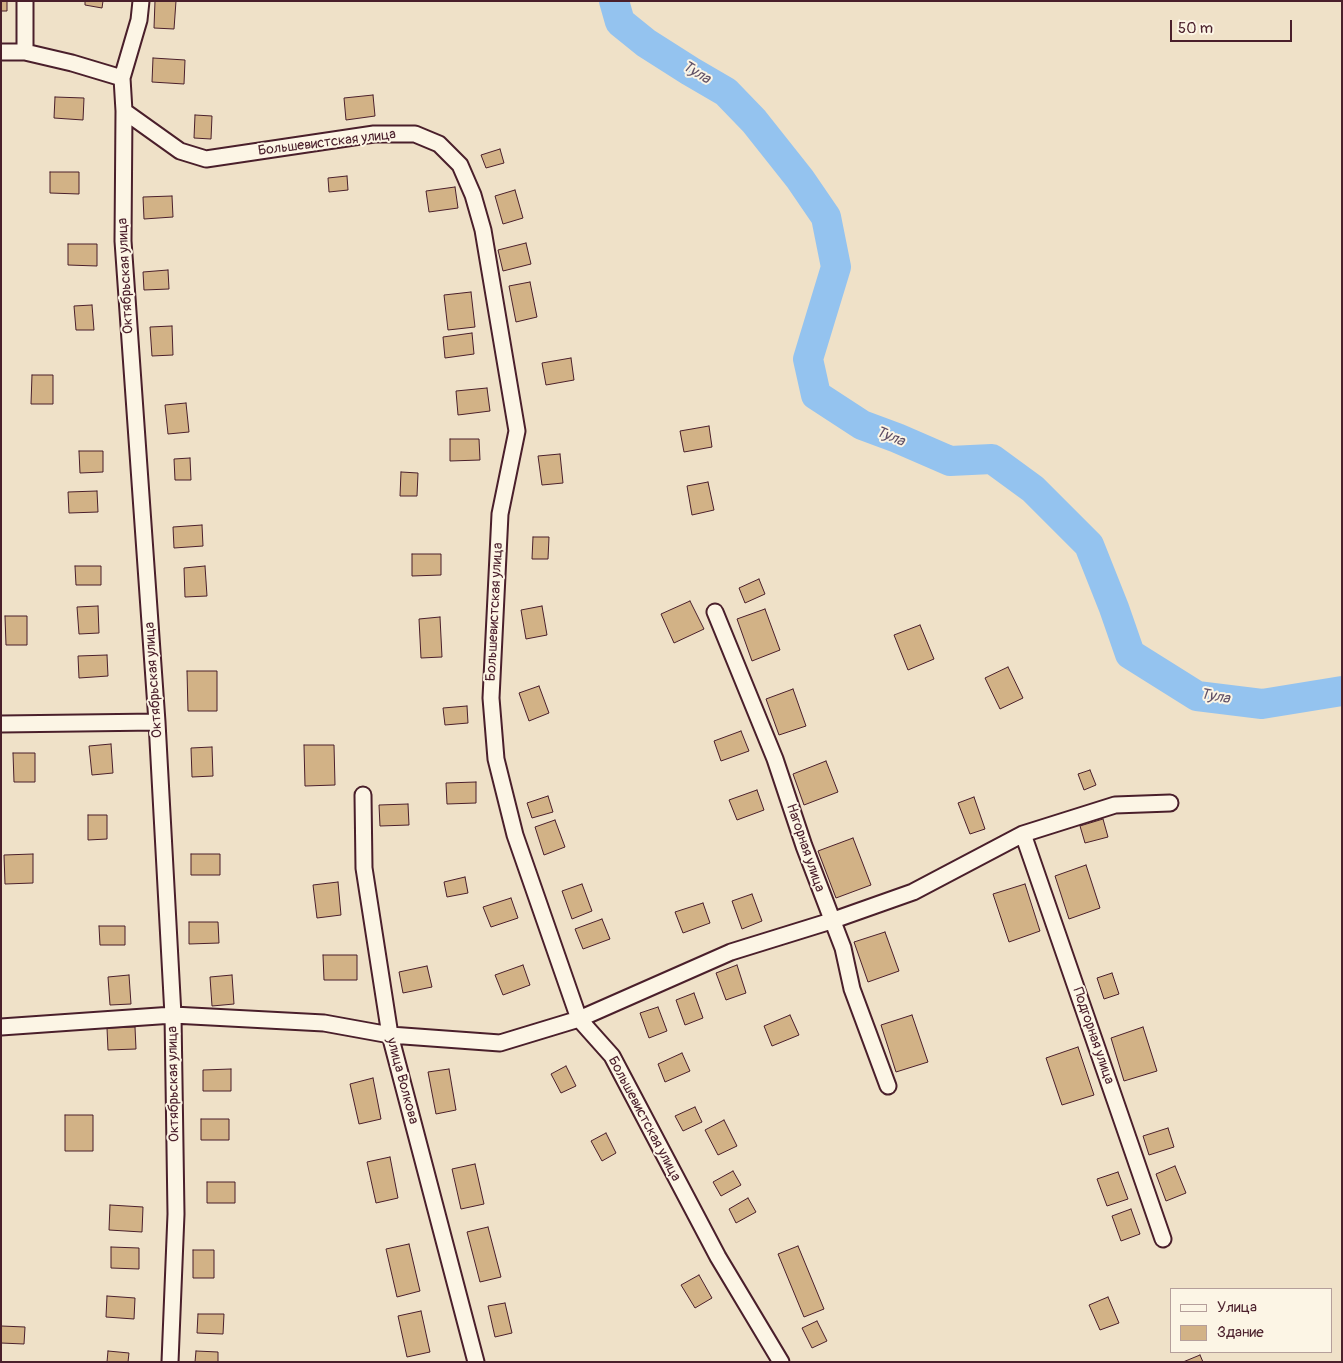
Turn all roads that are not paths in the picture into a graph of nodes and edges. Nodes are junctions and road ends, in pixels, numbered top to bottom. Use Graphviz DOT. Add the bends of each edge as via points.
graph roads {
  1 [pos="26,1"];
  2 [pos="141,1"];
  3 [pos="1,52"];
  4 [pos="25,52"];
  5 [pos="122,78"];
  6 [pos="124,110"];
  7 [pos="715,612"];
  8 [pos="157,722"];
  9 [pos="1,724"];
  10 [pos="363,795"];
  11 [pos="1170,803"];
  12 [pos="1023,834"];
  13 [pos="831,921"];
  14 [pos="172,1016"];
  15 [pos="579,1019"];
  16 [pos="1,1027"];
  17 [pos="390,1035"];
  18 [pos="888,1086"];
  19 [pos="1163,1239"];
  20 [pos="170,1362"];
  21 [pos="476,1362"];
  22 [pos="780,1362"];
  1 -- 4 [label="street"];
  2 -- 5 [label="street, Октябрьская улица" via="139,20"];
  3 -- 4 [label="street"];
  4 -- 5 [label="street"];
  5 -- 6 [label="street, Октябрьская улица"];
  6 -- 8 [label="street, Октябрьская улица" via="122,241"];
  6 -- 15 [label="street, Большевистская улица" via="180,152 206,159 374,134 415,134 439,144 460,165 483,230 517,431 500,514 495,590 490,698 496,759 515,835"];
  7 -- 13 [label="street, Нагорная улица" via="774,759"];
  8 -- 9 [label="street"];
  8 -- 14 [label="street, Октябрьская улица"];
  10 -- 17 [label="street, улица Волкова" via="364,868"];
  11 -- 12 [label="street" via="1115,805"];
  12 -- 13 [label="street" via="913,892"];
  12 -- 19 [label="street, Подгорная улица"];
  13 -- 15 [label="street" via="731,952"];
  13 -- 18 [label="street, Нагорная улица" via="843,948 852,989"];
  14 -- 16 [label="street"];
  14 -- 17 [label="street" via="324,1023"];
  14 -- 20 [label="street, Октябрьская улица" via="176,1214"];
  15 -- 17 [label="street" via="500,1043"];
  15 -- 22 [label="street, Большевистская улица" via="612,1056 718,1257"];
  17 -- 21 [label="street, улица Волкова"];
}
